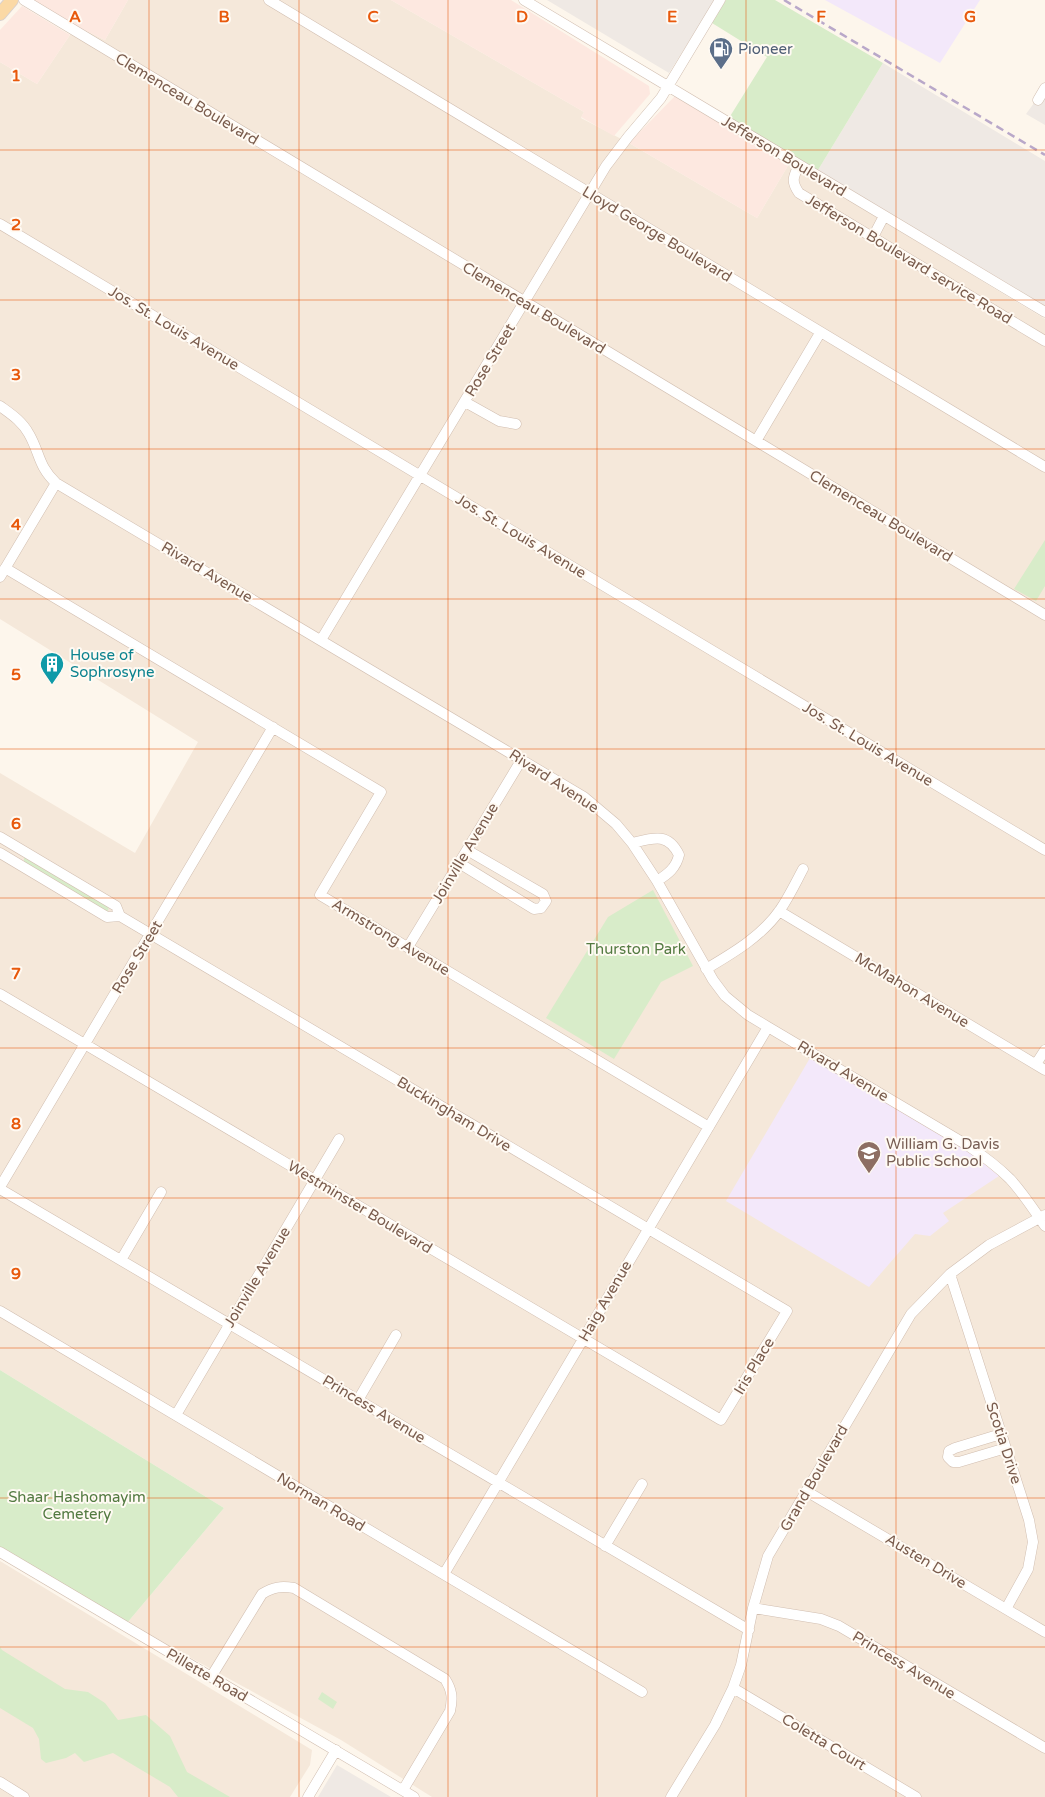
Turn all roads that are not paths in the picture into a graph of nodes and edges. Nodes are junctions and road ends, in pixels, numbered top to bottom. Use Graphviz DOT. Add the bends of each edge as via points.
graph roads {
  1 [pos="12,0"];
  2 [pos="24,0"];
  3 [pos="269,0"];
  4 [pos="524,0"];
  5 [pos="720,0"];
  6 [pos="0,14"];
  7 [pos="668,87"];
  8 [pos="1045,88"];
  9 [pos="1038,100"];
  10 [pos="799,165"];
  11 [pos="590,194"];
  12 [pos="884,216"];
  13 [pos="0,224"];
  14 [pos="873,237"];
  15 [pos="526,302"];
  16 [pos="1045,312"];
  17 [pos="820,332"];
  18 [pos="1045,341"];
  19 [pos="465,402"];
  20 [pos="0,406"];
  21 [pos="516,424"];
  22 [pos="756,441"];
  23 [pos="1045,467"];
  24 [pos="421,476"];
  25 [pos="56,482"];
  26 [pos="3,573"];
  27 [pos="1045,615"];
  28 [pos="321,640"];
  29 [pos="273,728"];
  30 [pos="522,759"];
  31 [pos="0,837"];
  32 [pos="632,843"];
  33 [pos="1044,847"];
  34 [pos="467,850"];
  35 [pos="0,853"];
  36 [pos="459,863"];
  37 [pos="804,869"];
  38 [pos="657,881"];
  39 [pos="779,911"];
  40 [pos="120,916"];
  41 [pos="150,934"];
  42 [pos="408,947"];
  43 [pos="706,968"];
  44 [pos="0,994"];
  45 [pos="768,1027"];
  46 [pos="85,1044"];
  47 [pos="1045,1050"];
  48 [pos="1041,1067"];
  49 [pos="709,1127"];
  50 [pos="339,1139"];
  51 [pos="314,1180"];
  52 [pos="0,1188"];
  53 [pos="161,1192"];
  54 [pos="1043,1220"];
  55 [pos="648,1228"];
  56 [pos="121,1260"];
  57 [pos="950,1274"];
  58 [pos="0,1311"];
  59 [pos="787,1311"];
  60 [pos="229,1324"];
  61 [pos="396,1335"];
  62 [pos="583,1339"];
  63 [pos="358,1400"];
  64 [pos="176,1415"];
  65 [pos="721,1420"];
  66 [pos="1001,1434"];
  67 [pos="1006,1448"];
  68 [pos="498,1482"];
  69 [pos="642,1484"];
  70 [pos="806,1490"];
  71 [pos="605,1546"];
  72 [pos="0,1552"];
  73 [pos="444,1574"];
  74 [pos="753,1608"];
  75 [pos="1006,1609"];
  76 [pos="748,1630"];
  77 [pos="1045,1632"];
  78 [pos="211,1677"];
  79 [pos="733,1688"];
  80 [pos="642,1692"];
  81 [pos="1045,1748"];
  82 [pos="336,1750"];
  83 [pos="0,1782"];
  84 [pos="403,1790"];
  85 [pos="24,1797"];
  86 [pos="308,1797"];
  87 [pos="414,1797"];
  88 [pos="671,1797"];
  89 [pos="916,1797"];
  1 -- 6 [label="main road"];
  2 -- 15 [label="street, Clemenceau Boulevard"];
  3 -- 11 [label="street, Lloyd George Boulevard"];
  4 -- 7 [label="street, Jefferson Boulevard"];
  5 -- 7 [label="street, Rose Street"];
  7 -- 10 [label="street, Jefferson Boulevard"];
  7 -- 11 [label="street, Rose Street" via="606,166"];
  8 -- 9 [label="street"];
  10 -- 12 [label="street, Jefferson Boulevard"];
  10 -- 14 [label="street, Jefferson Boulevard service Road" via="794,186 799,193"];
  11 -- 15 [label="street, Rose Street"];
  11 -- 17 [label="street, Lloyd George Boulevard"];
  12 -- 14 [label="street"];
  12 -- 16 [label="street, Jefferson Boulevard"];
  13 -- 24 [label="street, Jos. St. Louis Avenue"];
  14 -- 18 [label="street, Jefferson Boulevard service Road"];
  15 -- 19 [label="street, Rose Street"];
  15 -- 22 [label="street, Clemenceau Boulevard"];
  17 -- 22 [label="street"];
  17 -- 23 [label="street, Lloyd George Boulevard"];
  19 -- 21 [label="street" via="499,421"];
  19 -- 24 [label="street, Rose Street"];
  20 -- 25 [label="street, Rivard Avenue" via="24,426 45,472"];
  22 -- 27 [label="street, Clemenceau Boulevard"];
  24 -- 28 [label="street, Rose Street"];
  24 -- 33 [label="street, Jos. St. Louis Avenue"];
  25 -- 26 [label="street"];
  25 -- 28 [label="street, Rivard Avenue"];
  26 -- 29 [label="street, Armstrong Avenue"];
  28 -- 30 [label="street, Rivard Avenue"];
  29 -- 41 [label="street, Rose Street"];
  29 -- 42 [label="street, Armstrong Avenue" via="381,792 320,895"];
  30 -- 32 [label="street, Rivard Avenue" via="584,796"];
  30 -- 34 [label="street, Joinville Avenue"];
  31 -- 40 [label="street, Buckingham Drive" via="116,906"];
  32 -- 38 [label="street, Rivard Avenue"];
  32 -- 38 [label="street" via="657,838 667,840 675,847 679,855 676,865"];
  34 -- 36 [label="street, Joinville Avenue"];
  34 -- 36 [label="street" via="543,894 546,902 541,908 534,909"];
  35 -- 40 [label="street, Buckingham Drive" via="107,917"];
  36 -- 42 [label="street, Joinville Avenue"];
  37 -- 39 [label="street"];
  38 -- 43 [label="street, Rivard Avenue"];
  39 -- 43 [label="street" via="738,950"];
  39 -- 48 [label="street, McMahon Avenue"];
  40 -- 41 [label="street, Buckingham Drive"];
  41 -- 46 [label="street, Rose Street"];
  41 -- 55 [label="street, Buckingham Drive"];
  42 -- 49 [label="street, Armstrong Avenue"];
  43 -- 45 [label="street, Rivard Avenue" via="725,996"];
  44 -- 46 [label="street, Westminster Boulevard"];
  45 -- 49 [label="street, Haig Avenue"];
  45 -- 54 [label="street, Rivard Avenue" via="967,1145 1010,1179"];
  46 -- 51 [label="street, Westminster Boulevard"];
  46 -- 52 [label="street, Rose Street"];
  47 -- 48 [label="street"];
  49 -- 55 [label="street, Haig Avenue"];
  50 -- 51 [label="street, Joinville Avenue"];
  51 -- 60 [label="street, Joinville Avenue"];
  51 -- 62 [label="street, Westminster Boulevard"];
  52 -- 56 [label="street, Princess Avenue"];
  53 -- 56 [label="street"];
  54 -- 57 [label="street, Grand Boulevard" via="989,1245"];
  55 -- 59 [label="street, Buckingham Drive"];
  55 -- 62 [label="street, Haig Avenue"];
  56 -- 60 [label="street, Princess Avenue"];
  57 -- 66 [label="street, Scotia Drive"];
  57 -- 70 [label="street, Grand Boulevard" via="911,1314"];
  58 -- 64 [label="street, Norman Road"];
  59 -- 65 [label="street, Iris Place"];
  60 -- 63 [label="street, Princess Avenue"];
  60 -- 64 [label="street, Joinville Avenue"];
  61 -- 63 [label="street"];
  62 -- 65 [label="street, Westminster Boulevard"];
  62 -- 68 [label="street, Haig Avenue"];
  63 -- 68 [label="street, Princess Avenue"];
  64 -- 73 [label="street, Norman Road"];
  66 -- 67 [label="street, Scotia Drive"];
  66 -- 67 [label="street" via="955,1448 949,1451 948,1457 959,1462"];
  67 -- 75 [label="street, Scotia Drive" via="1033,1542 1028,1568"];
  68 -- 71 [label="street, Princess Avenue"];
  68 -- 73 [label="street, Haig Avenue"];
  69 -- 71 [label="street"];
  70 -- 74 [label="street, Grand Boulevard" via="768,1556"];
  70 -- 75 [label="street, Austen Drive"];
  71 -- 76 [label="street, Princess Avenue"];
  72 -- 78 [label="street, Pillette Road"];
  73 -- 80 [label="street, Norman Road"];
  74 -- 76 [label="street, Grand Boulevard"];
  74 -- 81 [label="street, Princess Avenue" via="813,1617 839,1626"];
  75 -- 77 [label="street, Austen Drive"];
  76 -- 79 [label="street, Grand Boulevard"];
  78 -- 82 [label="street, Pillette Road"];
  78 -- 84 [label="street" via="262,1594 272,1588 294,1588 444,1679 450,1687 453,1697 450,1711"];
  79 -- 88 [label="street, Grand Boulevard" via="715,1725"];
  79 -- 89 [label="street, Coletta Court"];
  82 -- 84 [label="street, Pillette Road"];
  82 -- 86 [label="street"];
  83 -- 85 [label="street"];
  84 -- 87 [label="street, Pillette Road"];
}
